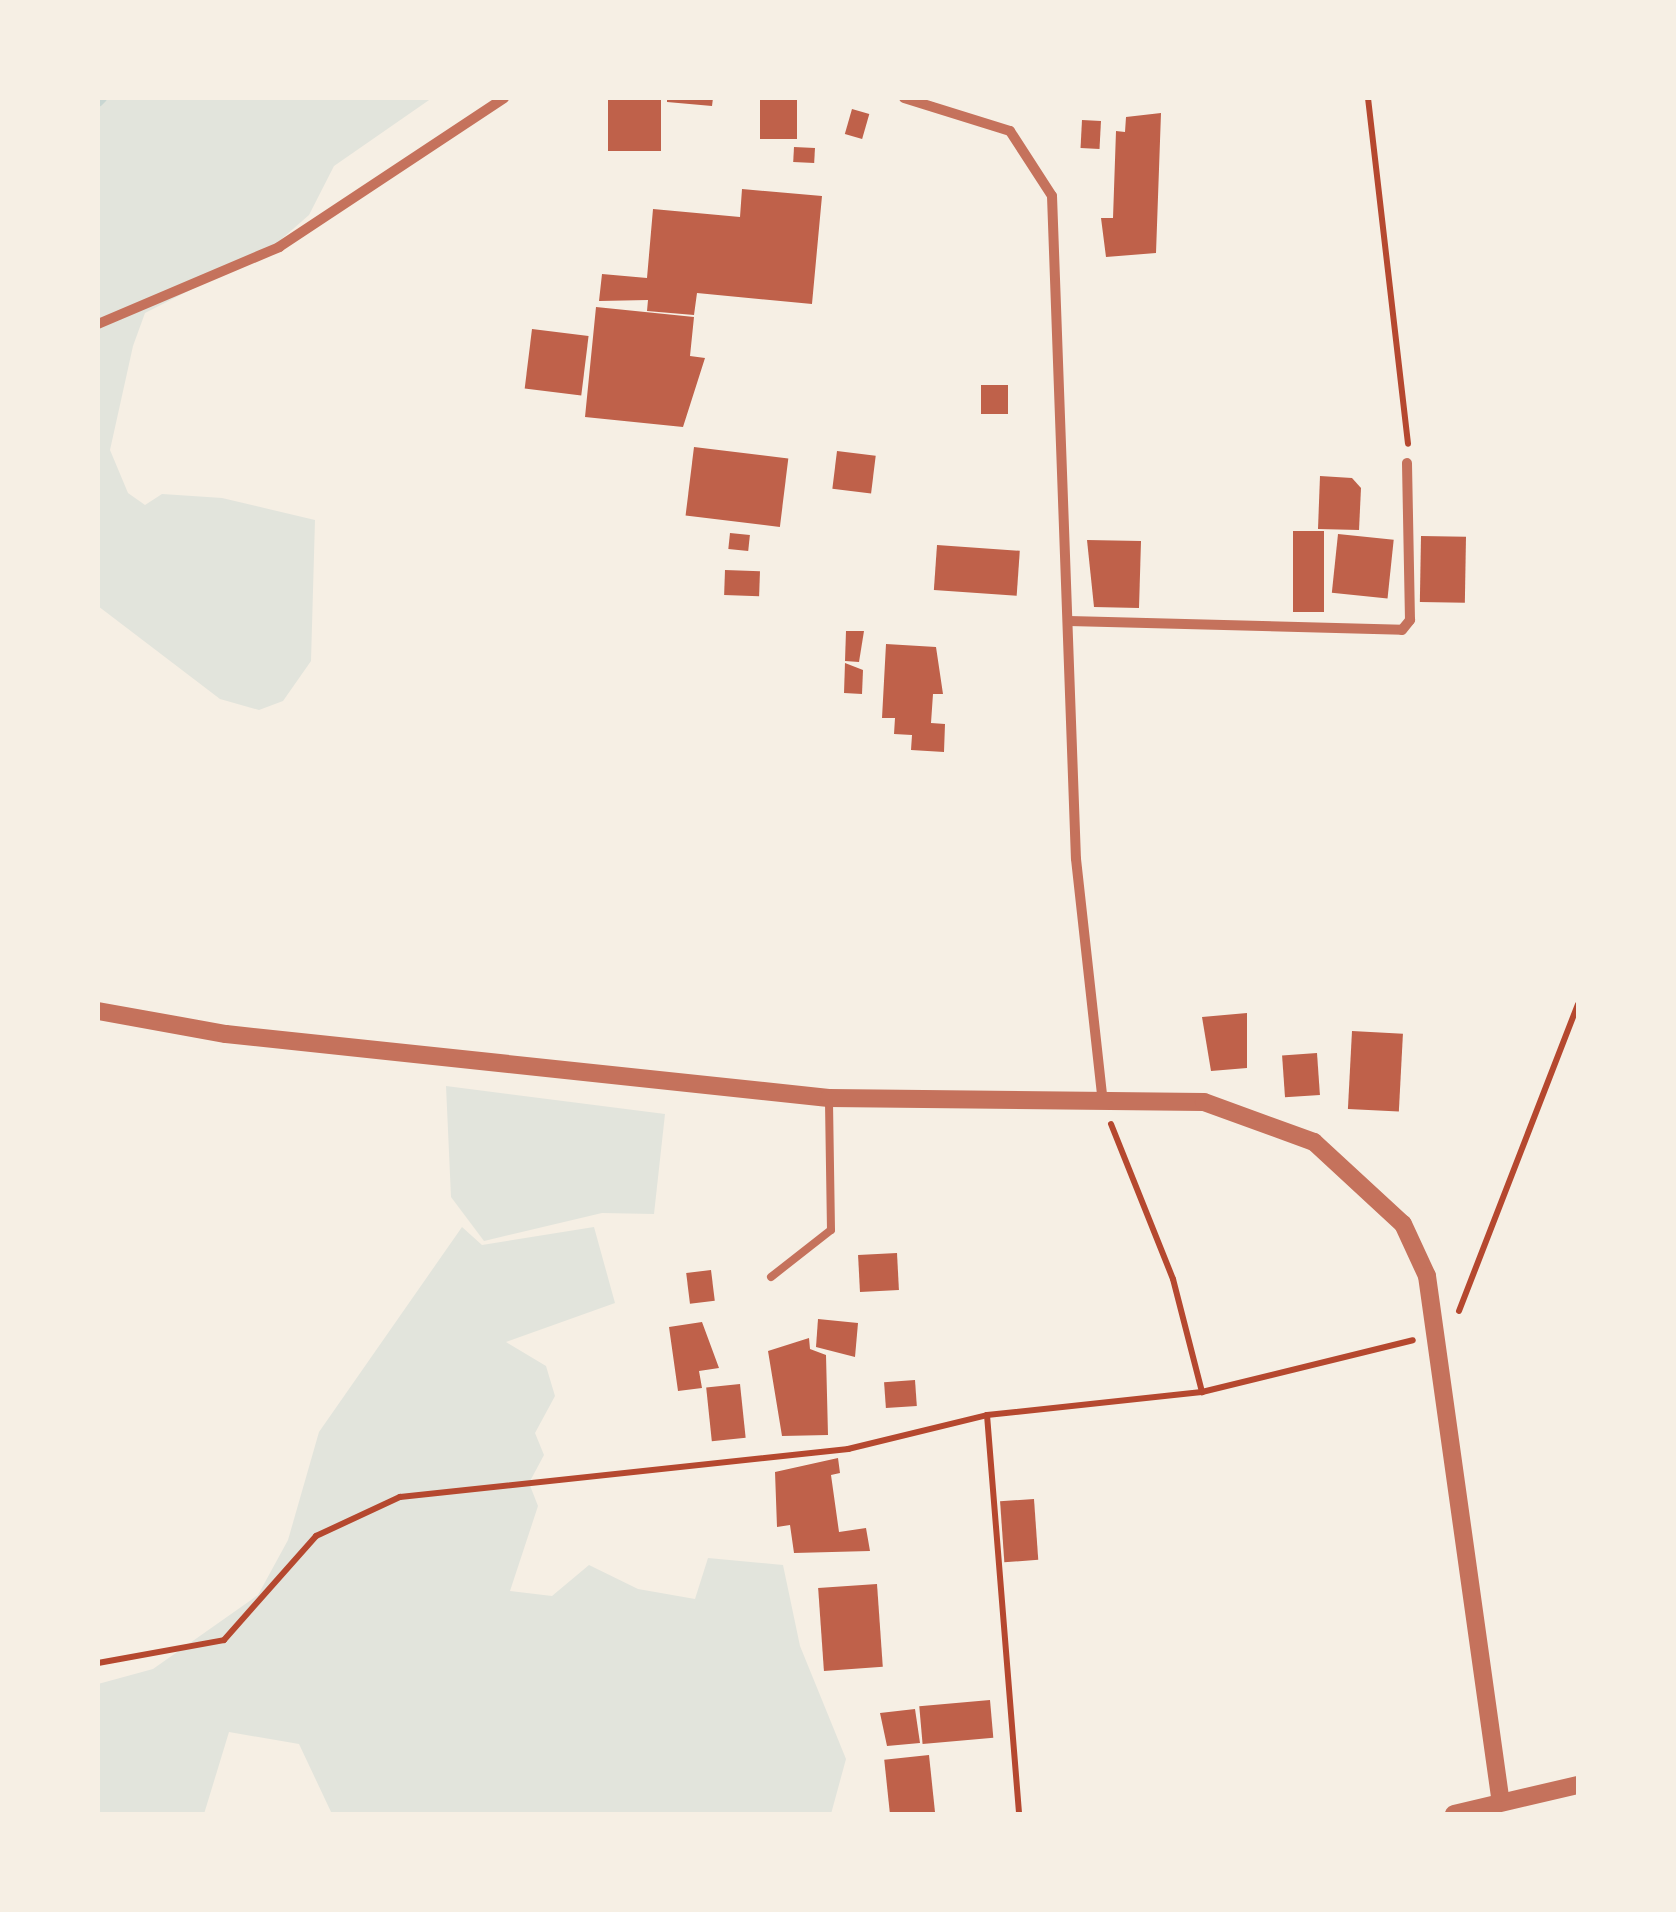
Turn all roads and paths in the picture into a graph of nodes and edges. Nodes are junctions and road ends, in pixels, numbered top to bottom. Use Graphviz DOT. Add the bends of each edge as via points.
graph roads {
  1 [pos="504,98"];
  2 [pos="904,98"];
  3 [pos="1368,98"];
  4 [pos="98,324"];
  5 [pos="1407,463"];
  6 [pos="1069,621"];
  7 [pos="1578,1004"];
  8 [pos="98,1011"];
  9 [pos="829,1098"];
  10 [pos="1103,1103"];
  11 [pos="771,1277"];
  12 [pos="1436,1334"];
  13 [pos="1202,1392"];
  14 [pos="986,1414"];
  15 [pos="98,1663"];
  16 [pos="1578,1785"];
  17 [pos="1500,1797"];
  18 [pos="1019,1814"];
  19 [pos="1454,1814"];
  1 -- 4 [label="street" via="280,247"];
  2 -- 6 [label="street" via="1010,130 1052,196"];
  3 -- 5 [label="path" via="1409,415"];
  5 -- 6 [label="street" via="1410,620 1402,630"];
  6 -- 10 [label="street" via="1076,859"];
  7 -- 12 [label="path" via="1456,1319"];
  8 -- 9 [label="street" via="226,1034"];
  9 -- 10 [label="street"];
  9 -- 11 [label="lane" via="831,1230"];
  10 -- 12 [label="street" via="1204,1102 1314,1142 1403,1224 1427,1276"];
  10 -- 13 [label="path" via="1173,1279"];
  12 -- 13 [label="path"];
  12 -- 17 [label="street"];
  13 -- 14 [label="path"];
  14 -- 15 [label="path" via="848,1449 400,1497 316,1536 224,1640"];
  14 -- 18 [label="path"];
  16 -- 17 [label="street"];
  17 -- 19 [label="street"];
}
